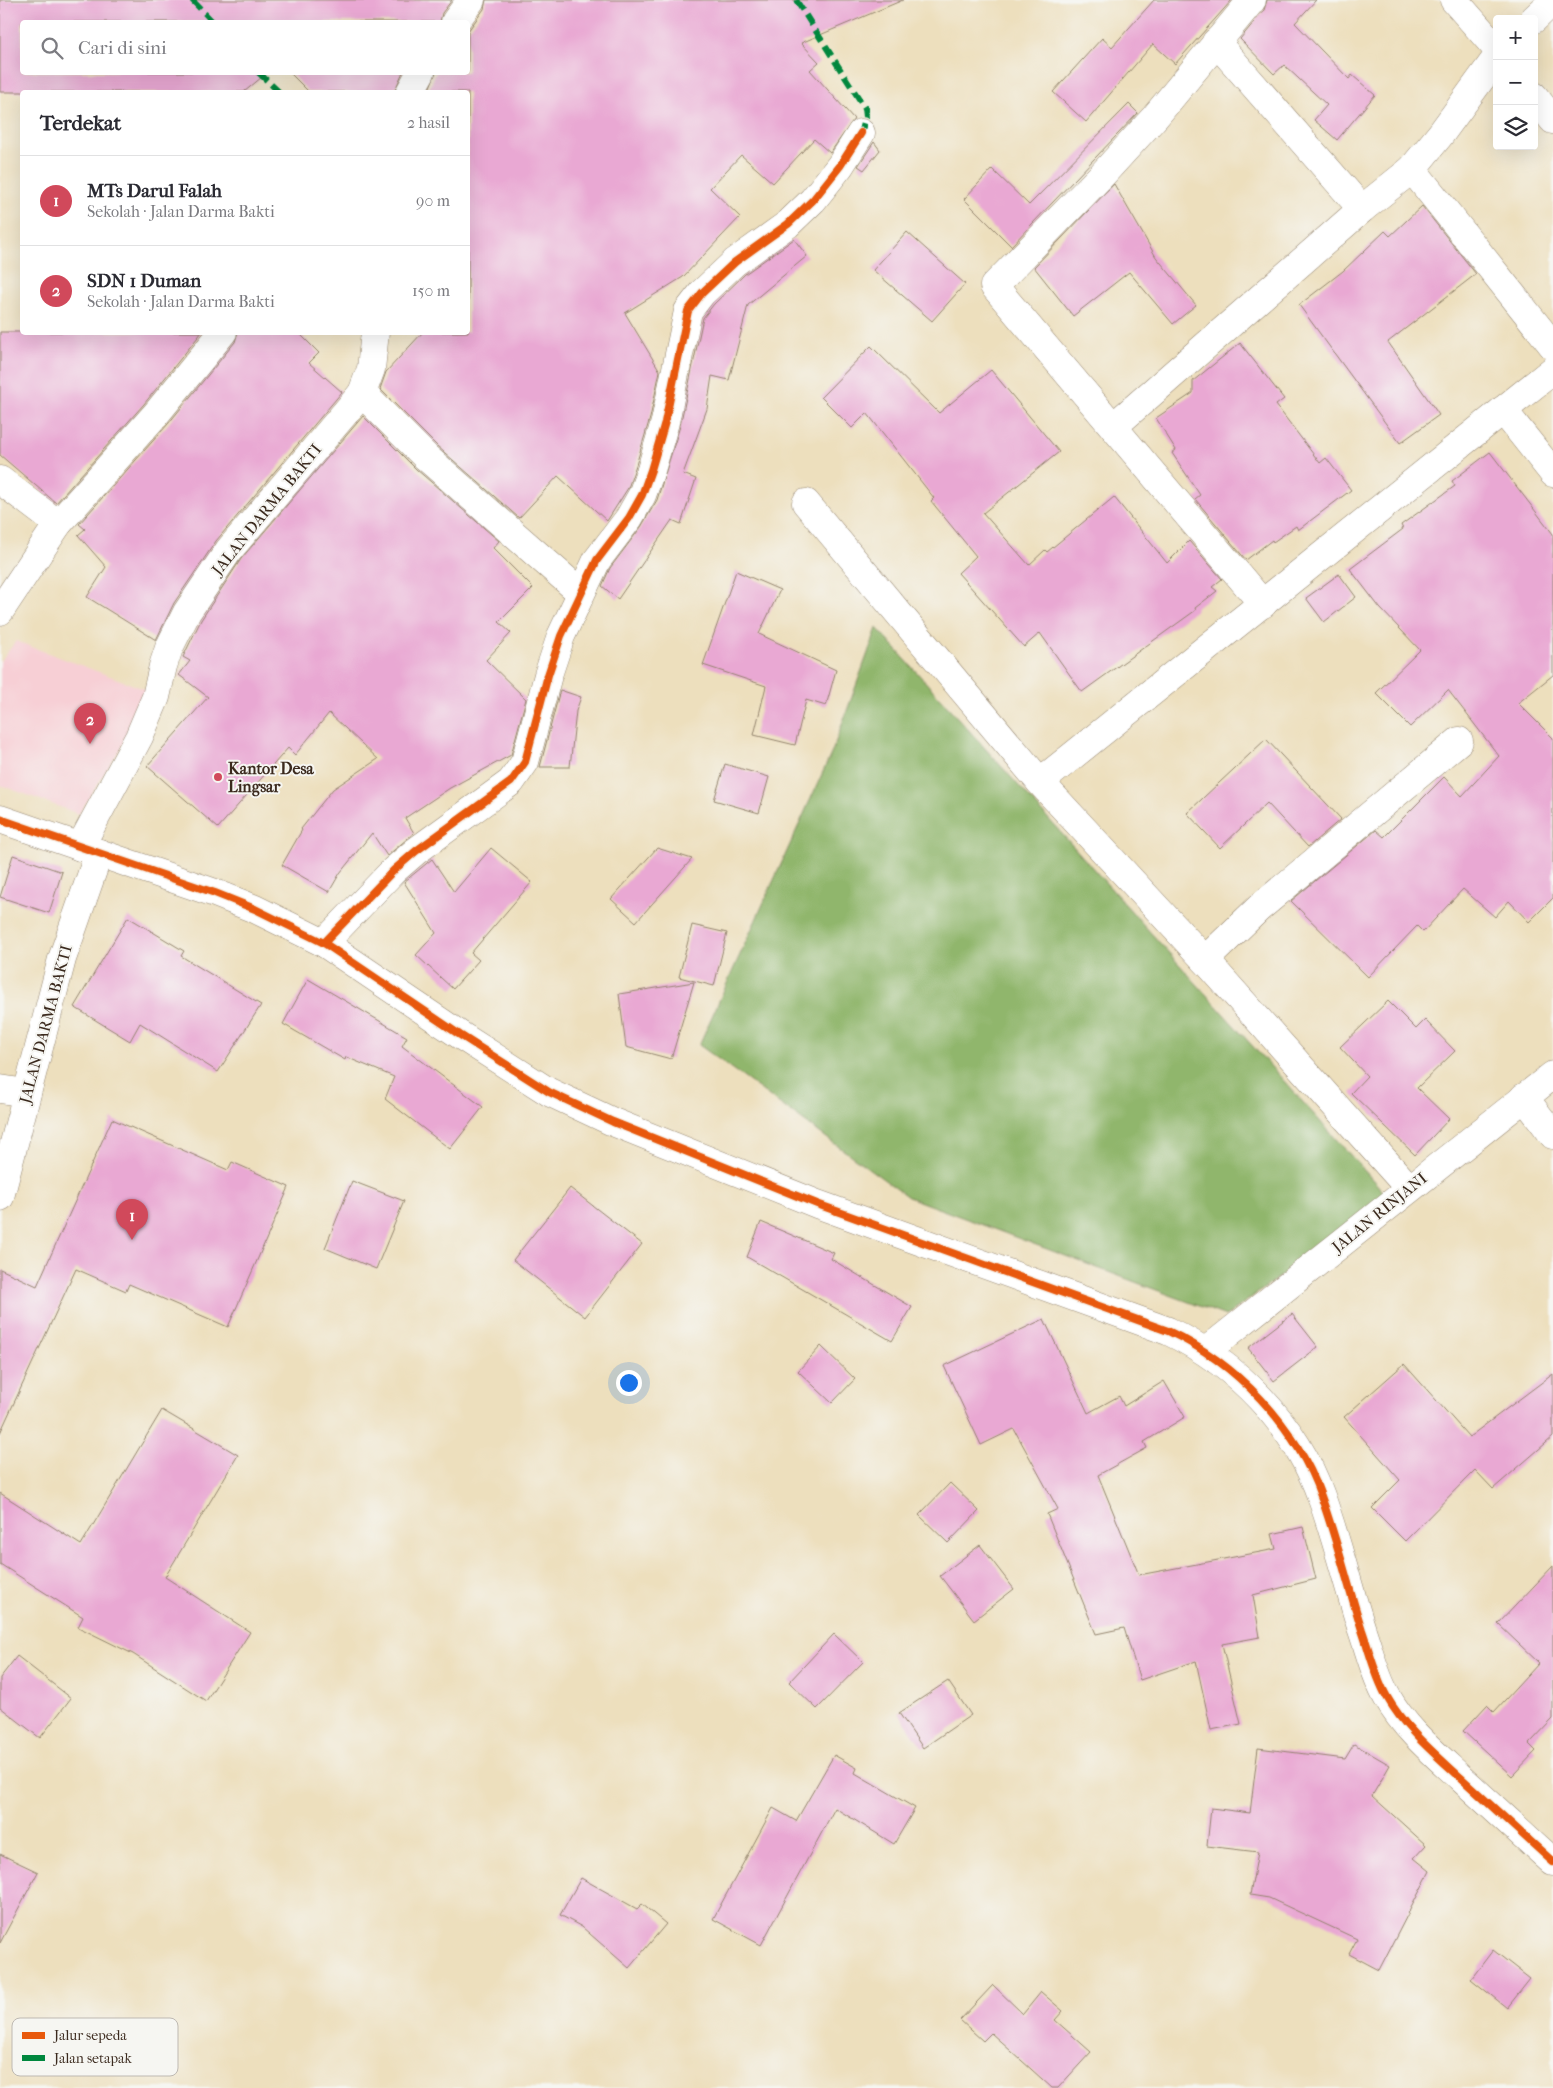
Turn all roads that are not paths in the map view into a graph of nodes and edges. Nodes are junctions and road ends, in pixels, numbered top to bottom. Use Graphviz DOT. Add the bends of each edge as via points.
graph roads {
  1 [pos="471,0"];
  2 [pos="1252,0"];
  3 [pos="1454,0"];
  4 [pos="1553,1"];
  5 [pos="1538,16"];
  6 [pos="456,20"];
  7 [pos="1216,42"];
  8 [pos="1493,44"];
  9 [pos="1495,60"];
  10 [pos="420,75"];
  11 [pos="411,90"];
  12 [pos="1538,101"];
  13 [pos="1553,120"];
  14 [pos="861,133"];
  15 [pos="1412,169"];
  16 [pos="1362,209"];
  17 [pos="221,335"];
  18 [pos="375,335"];
  19 [pos="1553,346"];
  20 [pos="1553,370"];
  21 [pos="362,393"];
  22 [pos="1503,410"];
  23 [pos="1114,426"];
  24 [pos="1553,473"];
  25 [pos="0,480"];
  26 [pos="806,503"];
  27 [pos="58,524"];
  28 [pos="580,592"];
  29 [pos="1264,604"];
  30 [pos="0,611"];
  31 [pos="1459,741"];
  32 [pos="1040,782"];
  33 [pos="0,819"];
  34 [pos="90,850"];
  35 [pos="324,942"];
  36 [pos="1205,960"];
  37 [pos="1553,1075"];
  38 [pos="13,1091"];
  39 [pos="1524,1098"];
  40 [pos="1553,1135"];
  41 [pos="1409,1188"];
  42 [pos="0,1197"];
  43 [pos="1206,1351"];
  44 [pos="1553,1862"];
  1 -- 6 [label="street"];
  2 -- 7 [label="street"];
  3 -- 8 [label="street"];
  4 -- 5 [label="street"];
  7 -- 16 [label="street"];
  7 -- 23 [label="street" via="1108,168 994,286"];
  9 -- 15 [label="street"];
  10 -- 11 [label="street"];
  12 -- 13 [label="street"];
  14 -- 28 [label="street" via="813,200 788,224 735,262 688,311 665,422 642,495 597,560"];
  15 -- 16 [label="street"];
  15 -- 19 [label="street"];
  16 -- 23 [label="street"];
  17 -- 27 [label="street" via="156,414"];
  18 -- 21 [label="street, JALAN DARMA BAKTI" via="371,369"];
  20 -- 22 [label="street"];
  21 -- 28 [label="street" via="426,457"];
  21 -- 34 [label="street, JALAN DARMA BAKTI" via="229,550 188,612 169,648 156,697"];
  22 -- 24 [label="street"];
  22 -- 29 [label="street"];
  23 -- 29 [label="street"];
  25 -- 27 [label="street"];
  26 -- 32 [label="street"];
  27 -- 30 [label="street"];
  28 -- 35 [label="street" via="548,675 526,762 511,782 401,864"];
  29 -- 32 [label="street"];
  31 -- 36 [label="street" via="1259,908"];
  32 -- 36 [label="street"];
  33 -- 34 [label="street"];
  34 -- 35 [label="street" via="247,906"];
  34 -- 38 [label="street, JALAN DARMA BAKTI" via="62,959"];
  35 -- 43 [label="street" via="549,1092 817,1204 1168,1331"];
  36 -- 41 [label="street"];
  37 -- 39 [label="street, JALAN RINJANI"];
  38 -- 42 [label="street, JALAN DARMA BAKTI"];
  39 -- 40 [label="street"];
  39 -- 41 [label="street, JALAN RINJANI"];
  41 -- 43 [label="street, JALAN RINJANI"];
  43 -- 44 [label="street" via="1248,1386 1269,1409 1290,1434 1307,1465 1321,1495 1372,1665 1397,1713 1420,1740"];
}
